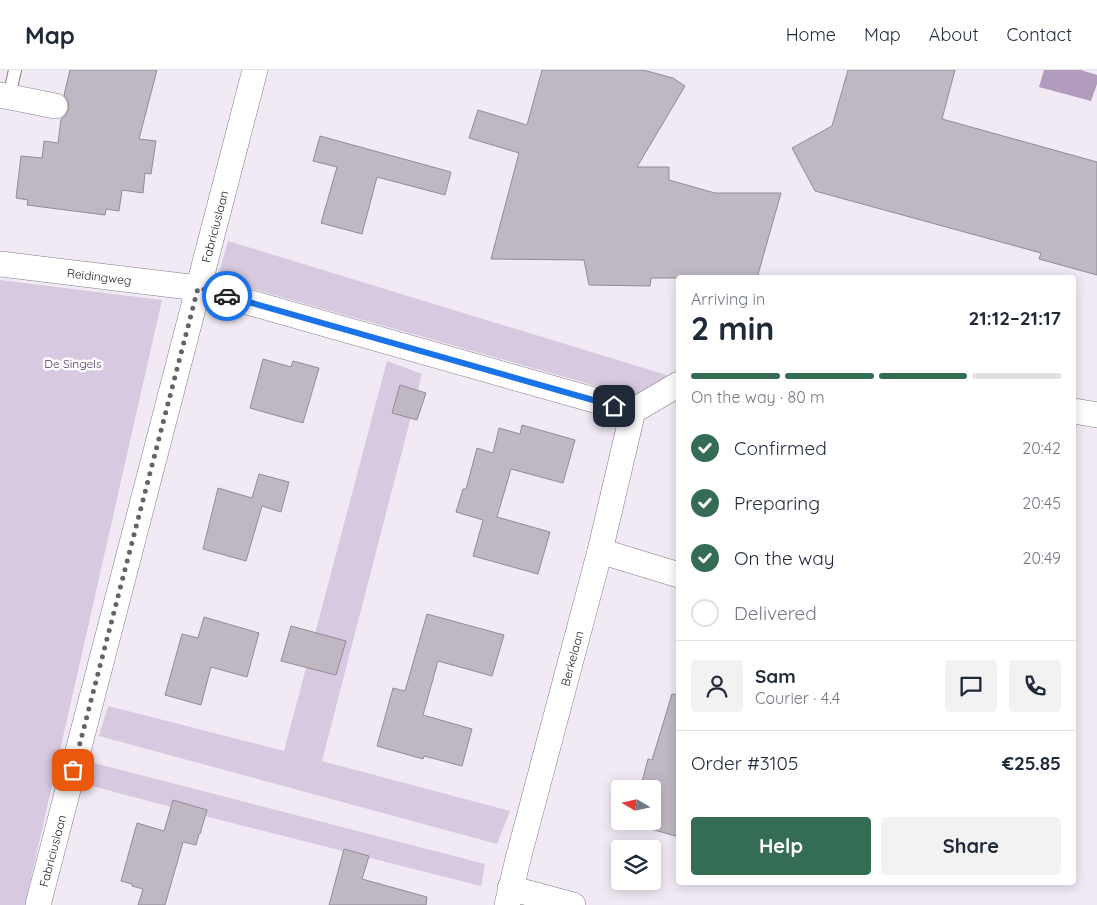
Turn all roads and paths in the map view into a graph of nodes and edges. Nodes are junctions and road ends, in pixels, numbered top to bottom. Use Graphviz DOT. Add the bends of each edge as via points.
graph roads {
  1 [pos="15,70"];
  2 [pos="255,70"];
  3 [pos="4,96"];
  4 [pos="55,106"];
  5 [pos="0,264"];
  6 [pos="198,288"];
  7 [pos="676,386"];
  8 [pos="1076,410"];
  9 [pos="633,411"];
  10 [pos="1097,415"];
  11 [pos="600,551"];
  12 [pos="676,574"];
  13 [pos="509,896"];
  14 [pos="38,905"];
  15 [pos="572,905"];
  1 -- 3 [label="lane"];
  2 -- 6 [label="street, Fabriciuslaan"];
  3 -- 4 [label="street"];
  5 -- 6 [label="street, Reidingweg"];
  6 -- 9 [label="street, Reidingweg"];
  6 -- 14 [label="street, Fabriciuslaan"];
  7 -- 9 [label="street"];
  8 -- 10 [label="street"];
  9 -- 11 [label="street, Berkelaan"];
  11 -- 12 [label="street"];
  11 -- 13 [label="street, Berkelaan"];
  13 -- 15 [label="street"];
}
